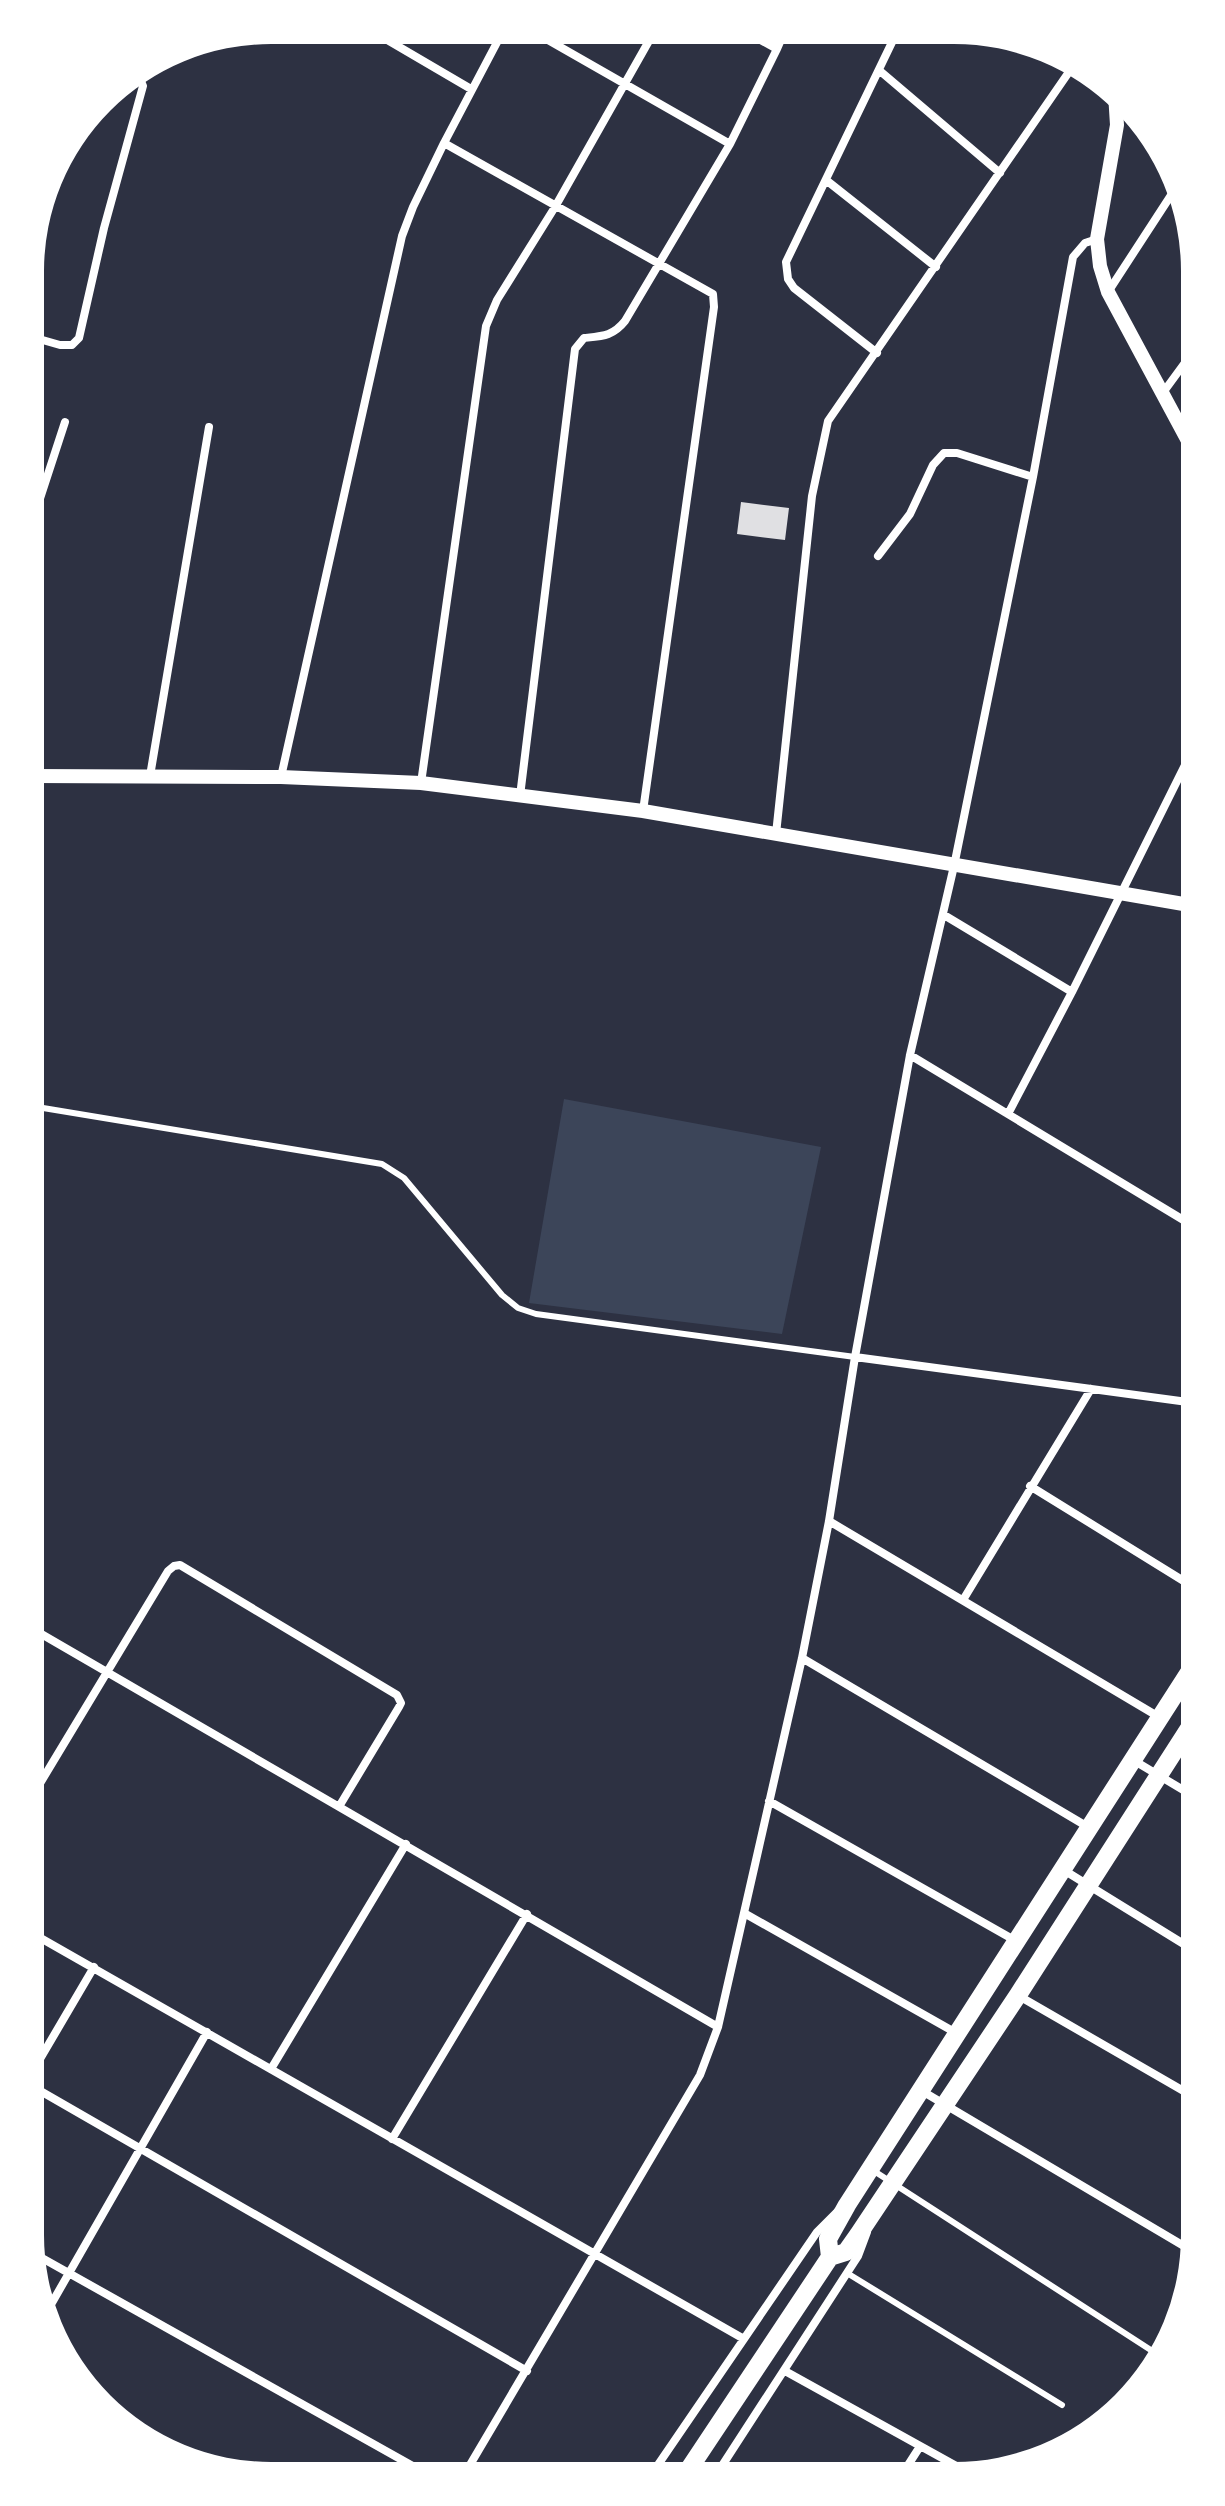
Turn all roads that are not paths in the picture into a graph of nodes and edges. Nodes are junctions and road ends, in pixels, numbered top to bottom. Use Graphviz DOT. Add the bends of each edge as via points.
graph roads {
  1 [pos="394,44"];
  2 [pos="496,44"];
  3 [pos="555,44"];
  4 [pos="647,44"];
  5 [pos="768,44"];
  6 [pos="779,44"];
  7 [pos="892,44"];
  8 [pos="777,49"];
  9 [pos="880,71"];
  10 [pos="1067,75"];
  11 [pos="142,84"];
  12 [pos="625,84"];
  13 [pos="471,89"];
  14 [pos="1116,112"];
  15 [pos="444,143"];
  16 [pos="730,144"];
  17 [pos="1000,173"];
  18 [pos="826,180"];
  19 [pos="1169,198"];
  20 [pos="555,207"];
  21 [pos="1097,239"];
  22 [pos="661,263"];
  23 [pos="936,267"];
  24 [pos="1108,292"];
  25 [pos="44,340"];
  26 [pos="877,353"];
  27 [pos="1181,369"];
  28 [pos="1162,395"];
  29 [pos="65,422"];
  30 [pos="209,427"];
  31 [pos="1181,429"];
  32 [pos="1033,477"];
  33 [pos="44,486"];
  34 [pos="878,556"];
  35 [pos="1181,774"];
  36 [pos="44,776"];
  37 [pos="150,776"];
  38 [pos="281,777"];
  39 [pos="421,783"];
  40 [pos="520,796"];
  41 [pos="643,811"];
  42 [pos="776,834"];
  43 [pos="954,866"];
  44 [pos="1123,892"];
  45 [pos="1181,903"];
  46 [pos="944,915"];
  47 [pos="1072,992"];
  48 [pos="910,1055"];
  49 [pos="44,1108"];
  50 [pos="1008,1114"];
  51 [pos="1181,1219"];
  52 [pos="855,1357"];
  53 [pos="1091,1389"];
  54 [pos="1181,1401"];
  55 [pos="1030,1486"];
  56 [pos="829,1521"];
  57 [pos="1181,1579"];
  58 [pos="963,1600"];
  59 [pos="44,1635"];
  60 [pos="802,1658"];
  61 [pos="107,1671"];
  62 [pos="1181,1684"];
  63 [pos="1159,1717"];
  64 [pos="1181,1740"];
  65 [pos="1133,1760"];
  66 [pos="1157,1775"];
  67 [pos="44,1777"];
  68 [pos="1181,1789"];
  69 [pos="769,1801"];
  70 [pos="340,1805"];
  71 [pos="1089,1827"];
  72 [pos="406,1844"];
  73 [pos="1062,1869"];
  74 [pos="1086,1884"];
  75 [pos="744,1913"];
  76 [pos="527,1914"];
  77 [pos="44,1940"];
  78 [pos="1016,1941"];
  79 [pos="1181,1942"];
  80 [pos="94,1967"];
  81 [pos="1018,1995"];
  82 [pos="718,2027"];
  83 [pos="207,2032"];
  84 [pos="958,2034"];
  85 [pos="44,2052"];
  86 [pos="271,2069"];
  87 [pos="1181,2089"];
  88 [pos="922,2091"];
  89 [pos="44,2093"];
  90 [pos="946,2105"];
  91 [pos="392,2139"];
  92 [pos="140,2149"];
  93 [pos="871,2169"];
  94 [pos="892,2183"];
  95 [pos="847,2205"];
  96 [pos="869,2218"];
  97 [pos="1181,2244"];
  98 [pos="596,2254"];
  99 [pos="830,2257"];
  100 [pos="45,2260"];
  101 [pos="70,2273"];
  102 [pos="847,2273"];
  103 [pos="54,2300"];
  104 [pos="744,2339"];
  105 [pos="1150,2350"];
  106 [pos="527,2371"];
  107 [pos="785,2371"];
  108 [pos="1062,2405"];
  109 [pos="919,2448"];
  110 [pos="406,2462"];
  111 [pos="472,2462"];
  112 [pos="660,2462"];
  113 [pos="694,2462"];
  114 [pos="725,2462"];
  115 [pos="910,2462"];
  116 [pos="947,2462"];
  1 -- 13 [label="street"];
  2 -- 13 [label="street"];
  3 -- 12 [label="street"];
  4 -- 12 [label="street"];
  5 -- 8 [label="street"];
  6 -- 8 [label="street"];
  7 -- 9 [label="street"];
  8 -- 16 [label="street"];
  9 -- 17 [label="street"];
  9 -- 18 [label="street"];
  10 -- 17 [label="street"];
  11 -- 25 [label="street" via="79,338 72,345"];
  12 -- 16 [label="street"];
  12 -- 20 [label="street"];
  13 -- 15 [label="street"];
  14 -- 21 [label="street"];
  15 -- 20 [label="street"];
  15 -- 38 [label="street" via="402,236"];
  16 -- 22 [label="street"];
  17 -- 23 [label="street"];
  18 -- 23 [label="street"];
  18 -- 26 [label="street" via="786,262 788,279"];
  19 -- 24 [label="street"];
  20 -- 22 [label="street"];
  20 -- 39 [label="street" via="486,326"];
  21 -- 24 [label="street"];
  21 -- 32 [label="street" via="1073,257"];
  22 -- 40 [label="street" via="616,332 584,338 575,349"];
  22 -- 41 [label="street" via="708,289 715,300"];
  23 -- 26 [label="street"];
  24 -- 28 [label="street"];
  26 -- 42 [label="street" via="825,432 812,496"];
  27 -- 28 [label="street"];
  28 -- 31 [label="street"];
  29 -- 33 [label="street"];
  30 -- 37 [label="street"];
  32 -- 34 [label="street" via="944,453 910,514"];
  32 -- 43 [label="street"];
  35 -- 44 [label="street"];
  36 -- 37 [label="street"];
  37 -- 38 [label="street"];
  38 -- 39 [label="street"];
  39 -- 40 [label="street"];
  40 -- 41 [label="street"];
  41 -- 42 [label="street"];
  42 -- 43 [label="street"];
  43 -- 44 [label="street"];
  43 -- 46 [label="street"];
  44 -- 45 [label="street"];
  44 -- 47 [label="street"];
  46 -- 47 [label="street"];
  46 -- 48 [label="street"];
  47 -- 50 [label="street"];
  48 -- 50 [label="street"];
  48 -- 52 [label="street"];
  49 -- 52 [label="lane" via="382,1164 404,1178 502,1295 536,1314"];
  50 -- 51 [label="street"];
  52 -- 53 [label="street"];
  52 -- 56 [label="street"];
  53 -- 54 [label="street"];
  53 -- 55 [label="street"];
  55 -- 57 [label="street"];
  55 -- 58 [label="street"];
  56 -- 58 [label="street"];
  56 -- 60 [label="street"];
  58 -- 63 [label="street"];
  59 -- 61 [label="street"];
  60 -- 69 [label="street"];
  60 -- 71 [label="street"];
  61 -- 67 [label="street"];
  61 -- 70 [label="street"];
  61 -- 70 [label="street" via="168,1571 186,1568 397,1695 399,1707"];
  62 -- 63 [label="main road"];
  63 -- 65 [label="main road"];
  64 -- 66 [label="main road"];
  65 -- 66 [label="street"];
  65 -- 71 [label="main road"];
  66 -- 68 [label="street"];
  66 -- 74 [label="main road"];
  69 -- 75 [label="street"];
  69 -- 78 [label="street"];
  70 -- 72 [label="street"];
  71 -- 73 [label="main road"];
  72 -- 76 [label="street"];
  72 -- 86 [label="street"];
  73 -- 74 [label="street"];
  73 -- 78 [label="main road"];
  74 -- 79 [label="street"];
  74 -- 81 [label="main road"];
  75 -- 82 [label="street"];
  75 -- 84 [label="street"];
  76 -- 82 [label="street"];
  76 -- 91 [label="street"];
  77 -- 80 [label="street"];
  78 -- 84 [label="main road"];
  80 -- 83 [label="street"];
  80 -- 85 [label="street"];
  81 -- 87 [label="street"];
  81 -- 90 [label="main road"];
  82 -- 98 [label="street" via="700,2075"];
  83 -- 86 [label="street"];
  83 -- 92 [label="street"];
  84 -- 88 [label="main road"];
  86 -- 91 [label="street"];
  88 -- 90 [label="street"];
  88 -- 93 [label="main road"];
  89 -- 92 [label="street"];
  90 -- 94 [label="main road"];
  90 -- 97 [label="street"];
  91 -- 98 [label="street"];
  92 -- 101 [label="street"];
  92 -- 106 [label="street"];
  93 -- 94 [label="lane"];
  93 -- 95 [label="main road"];
  94 -- 96 [label="main road"];
  94 -- 105 [label="lane"];
  95 -- 99 [label="main road" via="828,2239"];
  95 -- 104 [label="street" via="817,2232"];
  96 -- 99 [label="main road" via="846,2252"];
  96 -- 102 [label="street" via="865,2240"];
  98 -- 104 [label="street"];
  98 -- 106 [label="street"];
  99 -- 113 [label="main road"];
  100 -- 101 [label="street"];
  101 -- 103 [label="street"];
  101 -- 110 [label="street"];
  102 -- 107 [label="street"];
  102 -- 108 [label="lane"];
  104 -- 112 [label="street"];
  106 -- 111 [label="street"];
  107 -- 109 [label="street"];
  107 -- 114 [label="street"];
  109 -- 115 [label="street"];
  109 -- 116 [label="street"];
}
